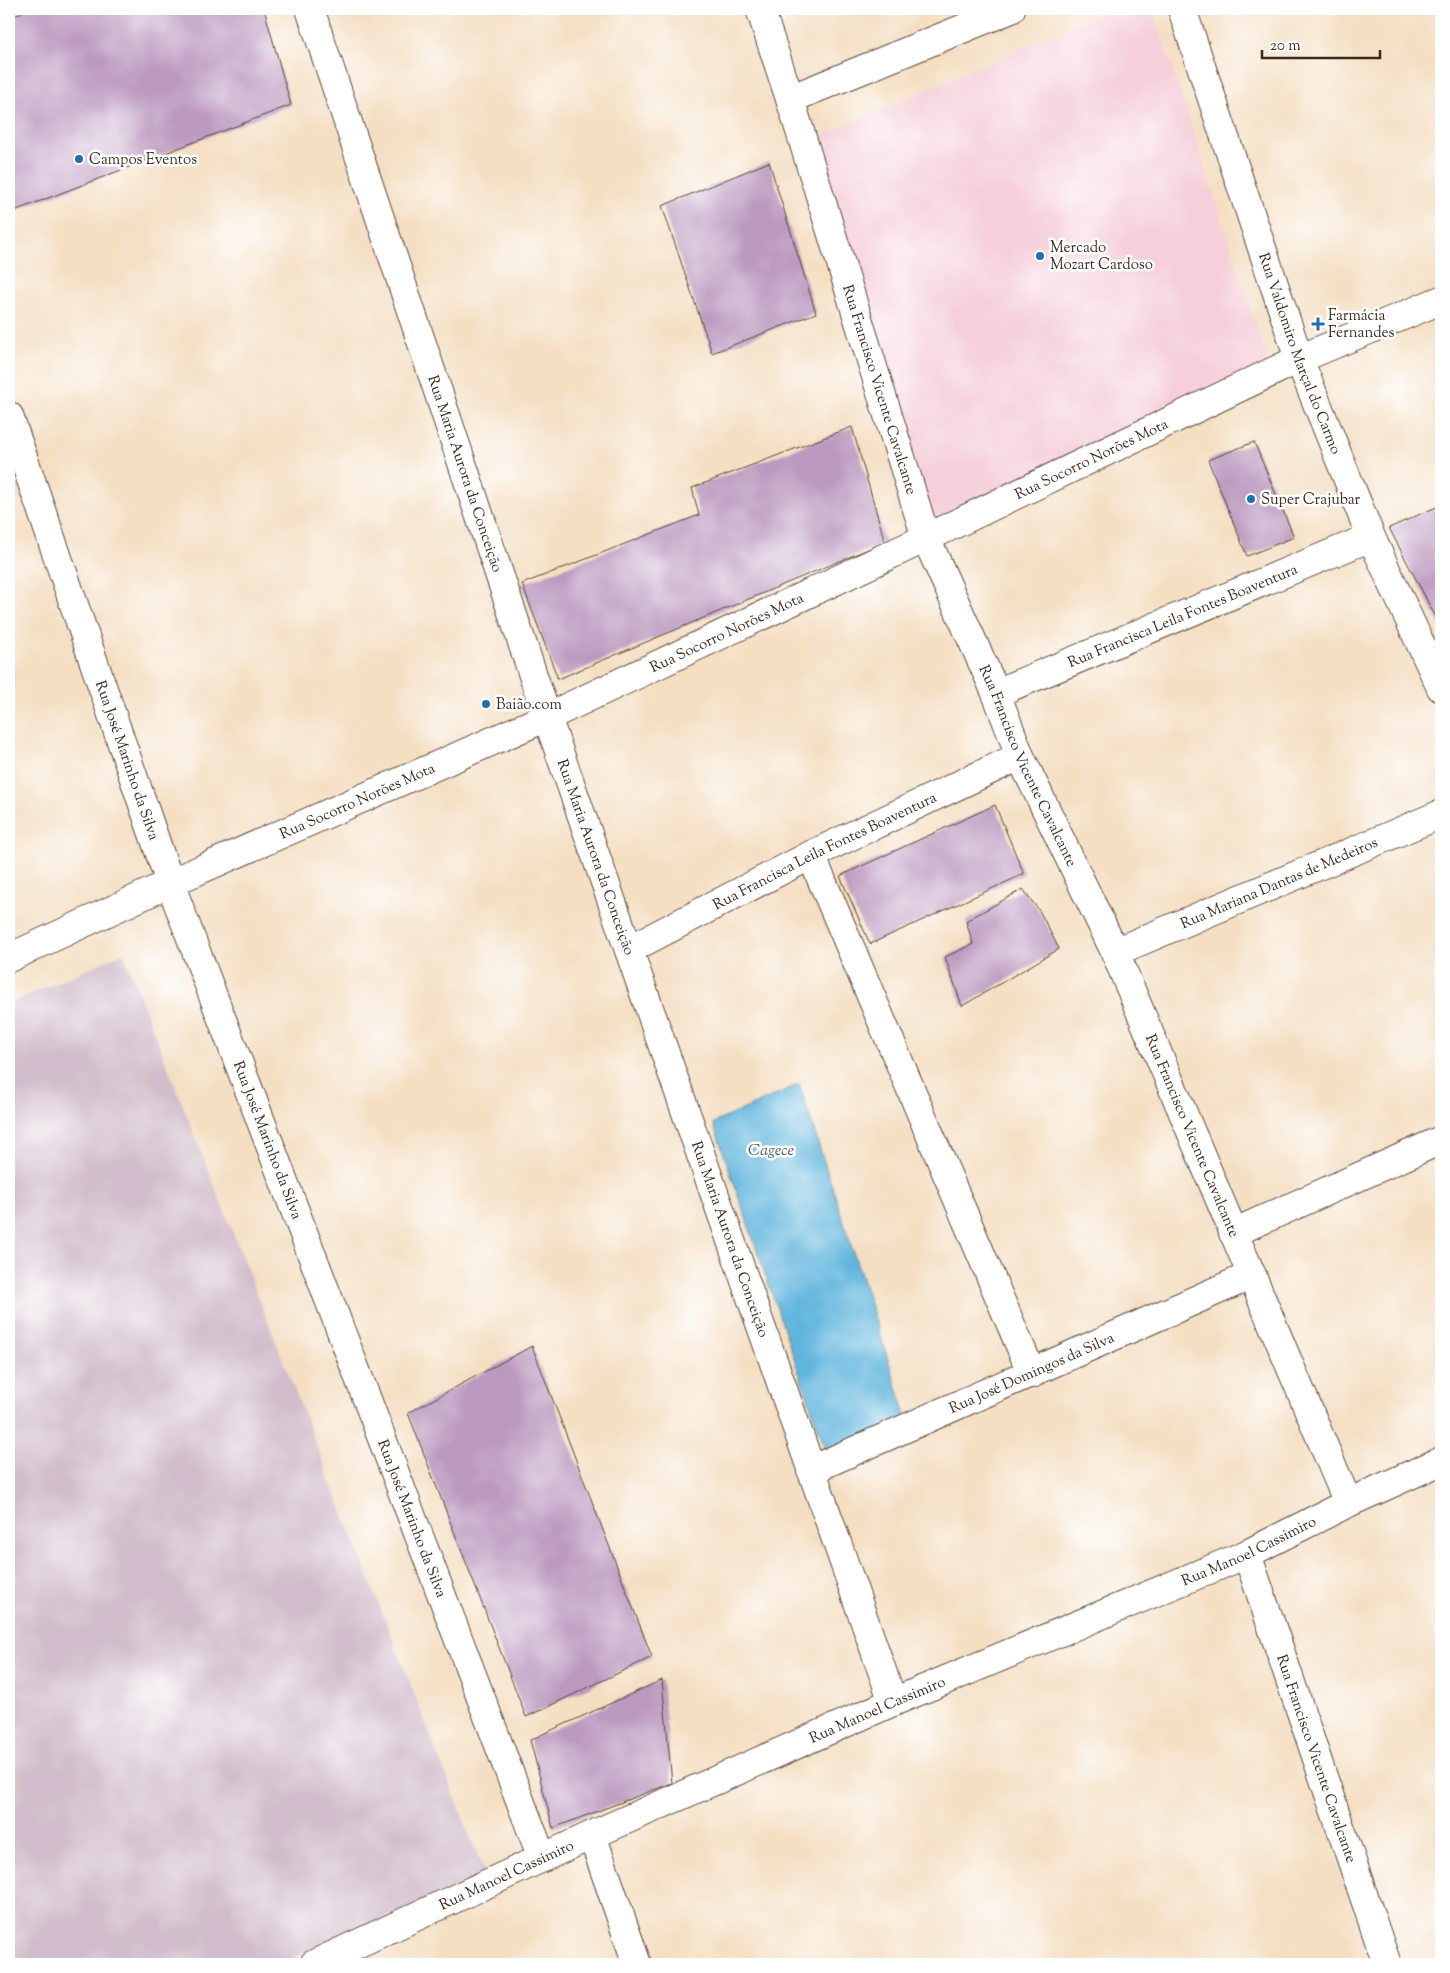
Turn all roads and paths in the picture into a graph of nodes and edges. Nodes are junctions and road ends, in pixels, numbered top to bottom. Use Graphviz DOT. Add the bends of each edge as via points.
graph roads {
  1 [pos="310,9"];
  2 [pos="760,9"];
  3 [pos="1011,9"];
  4 [pos="1182,9"];
  5 [pos="790,98"];
  6 [pos="1441,300"];
  7 [pos="1298,359"];
  8 [pos="9,416"];
  9 [pos="1371,537"];
  10 [pos="926,538"];
  11 [pos="1441,688"];
  12 [pos="996,693"];
  13 [pos="547,717"];
  14 [pos="1020,756"];
  15 [pos="1441,814"];
  16 [pos="811,855"];
  17 [pos="170,883"];
  18 [pos="630,949"];
  19 [pos="1115,952"];
  20 [pos="9,958"];
  21 [pos="1441,1140"];
  22 [pos="1233,1234"];
  23 [pos="1252,1275"];
  24 [pos="1032,1374"];
  25 [pos="1441,1462"];
  26 [pos="811,1470"];
  27 [pos="1348,1503"];
  28 [pos="1248,1554"];
  29 [pos="893,1702"];
  30 [pos="592,1835"];
  31 [pos="542,1858"];
  32 [pos="314,1964"];
  33 [pos="637,1964"];
  34 [pos="1387,1964"];
  1 -- 13 [label="street, Rua Maria Aurora da Conceição"];
  2 -- 5 [label="street, Rua Francisco Vicente Cavalcante"];
  3 -- 5 [label="street"];
  4 -- 7 [label="street, Rua Valdomiro Marçal do Carmo"];
  5 -- 10 [label="street, Rua Francisco Vicente Cavalcante"];
  6 -- 7 [label="street, Rua Socorro Norões Mota"];
  7 -- 9 [label="street, Rua Valdomiro Marçal do Carmo"];
  7 -- 10 [label="street, Rua Socorro Norões Mota"];
  8 -- 17 [label="street, Rua José Marinho da Silva"];
  9 -- 11 [label="street, Rua Valdomiro Marçal do Carmo"];
  9 -- 12 [label="street, Rua Francisca Leila Fontes Boaventura"];
  10 -- 12 [label="street, Rua Francisco Vicente Cavalcante"];
  10 -- 13 [label="street, Rua Socorro Norões Mota"];
  12 -- 14 [label="street, Rua Francisco Vicente Cavalcante"];
  13 -- 17 [label="street, Rua Socorro Norões Mota"];
  13 -- 18 [label="street, Rua Maria Aurora da Conceição"];
  14 -- 16 [label="street, Rua Francisca Leila Fontes Boaventura"];
  14 -- 19 [label="street, Rua Francisco Vicente Cavalcante"];
  15 -- 19 [label="street, Rua Mariana Dantas de Medeiros"];
  16 -- 18 [label="street, Rua Francisca Leila Fontes Boaventura"];
  16 -- 24 [label="street"];
  17 -- 20 [label="street, Rua Socorro Norões Mota"];
  17 -- 31 [label="street, Rua José Marinho da Silva"];
  18 -- 26 [label="street, Rua Maria Aurora da Conceição"];
  19 -- 22 [label="street, Rua Francisco Vicente Cavalcante"];
  21 -- 22 [label="street"];
  22 -- 23 [label="street, Rua Francisco Vicente Cavalcante"];
  23 -- 24 [label="street, Rua José Domingos da Silva"];
  23 -- 27 [label="street, Rua Francisco Vicente Cavalcante"];
  24 -- 26 [label="street, Rua José Domingos da Silva"];
  25 -- 27 [label="street, Rua Manoel Cassimiro"];
  26 -- 29 [label="street, Rua Maria Aurora da Conceição"];
  27 -- 28 [label="street, Rua Manoel Cassimiro"];
  28 -- 29 [label="street, Rua Manoel Cassimiro"];
  28 -- 34 [label="street, Rua Francisco Vicente Cavalcante"];
  29 -- 30 [label="street, Rua Manoel Cassimiro"];
  30 -- 31 [label="street, Rua Manoel Cassimiro"];
  30 -- 33 [label="street"];
  31 -- 32 [label="street, Rua Manoel Cassimiro"];
}
